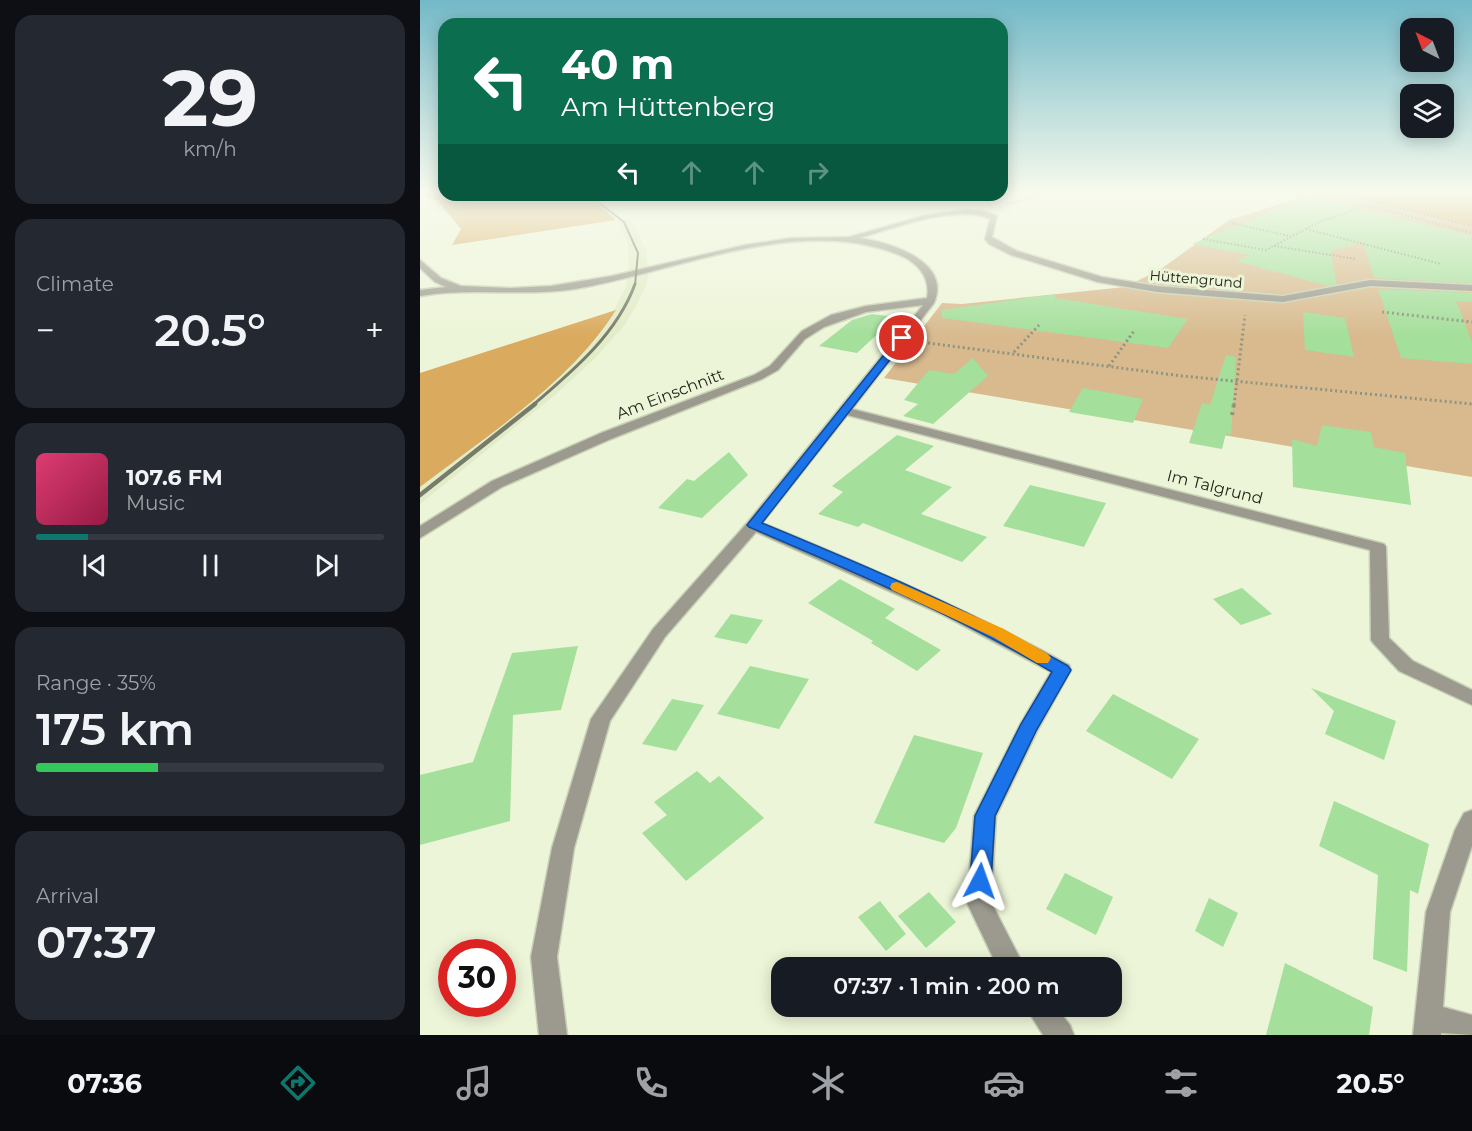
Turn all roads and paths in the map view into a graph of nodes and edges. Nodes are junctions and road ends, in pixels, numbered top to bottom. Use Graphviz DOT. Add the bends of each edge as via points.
graph roads {
  1 [pos="789,241"];
  2 [pos="863,241"];
  3 [pos="991,241"];
  4 [pos="1216,241"];
  5 [pos="1281,241"];
  6 [pos="1353,241"];
  7 [pos="1273,246"];
  8 [pos="1356,259"];
  9 [pos="420,263"];
  10 [pos="1449,266"];
  11 [pos="458,288"];
  12 [pos="1472,288"];
  13 [pos="420,293"];
  14 [pos="1247,296"];
  15 [pos="931,302"];
  16 [pos="1382,312"];
  17 [pos="1472,322"];
  18 [pos="1040,324"];
  19 [pos="1134,331"];
  20 [pos="928,343"];
  21 [pos="1013,353"];
  22 [pos="1109,366"];
  23 [pos="1238,382"];
  24 [pos="1472,404"];
  25 [pos="846,411"];
  26 [pos="1232,415"];
  27 [pos="753,525"];
  28 [pos="420,533"];
  29 [pos="1472,698"];
  30 [pos="1472,820"];
  31 [pos="1006,957"];
  32 [pos="1046,1017"];
  33 [pos="1428,1026"];
  34 [pos="1472,1029"];
  35 [pos="553,1035"];
  36 [pos="1060,1035"];
  1 -- 11 [label="street" via="572,286 513,291"];
  2 -- 15 [label="street" via="899,250 919,262 934,292"];
  3 -- 14 [label="street, Hüttengrund" via="1014,253 1128,286"];
  4 -- 7 [label="path" via="1266,250"];
  5 -- 7 [label="path"];
  6 -- 10 [label="path"];
  7 -- 8 [label="path"];
  9 -- 11 [label="street" via="438,280"];
  11 -- 13 [label="street"];
  12 -- 14 [label="street, Hüttengrund" via="1369,283 1303,298"];
  14 -- 23 [label="path"];
  15 -- 25 [label="street"];
  15 -- 28 [label="street, Am Einschnitt" via="877,306 825,321 804,334 775,367 758,377 606,436 497,484"];
  16 -- 17 [label="path"];
  18 -- 21 [label="path"];
  19 -- 22 [label="path"];
  20 -- 21 [label="path"];
  21 -- 22 [label="path"];
  22 -- 23 [label="path"];
  23 -- 24 [label="path"];
  23 -- 26 [label="path"];
  25 -- 27 [label="street"];
  25 -- 29 [label="street, Im Talgrund" via="1378,547 1380,640 1406,666"];
  27 -- 31 [label="street" via="998,633 1062,670 985,816 979,903"];
  27 -- 35 [label="street" via="659,633 601,719 563,848 544,957"];
  30 -- 33 [label="street" via="1438,912"];
  32 -- 36 [label="street"];
  33 -- 34 [label="street"];
}
